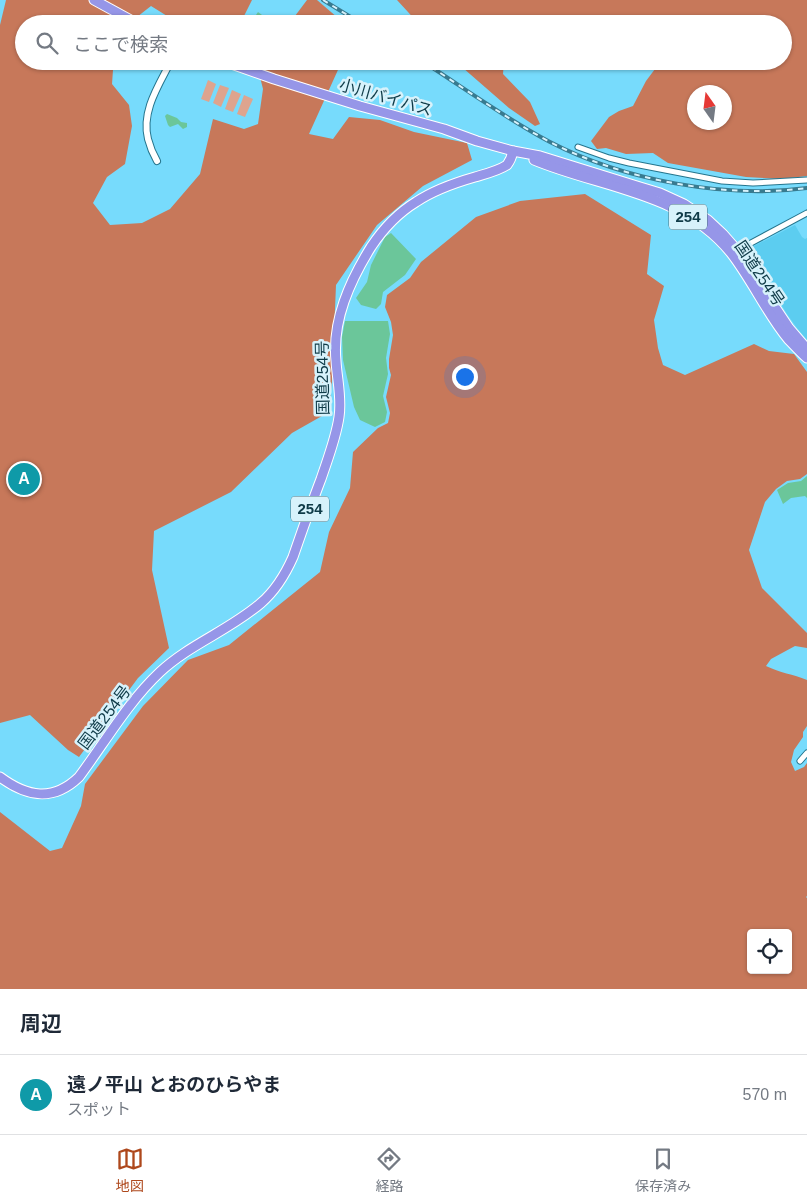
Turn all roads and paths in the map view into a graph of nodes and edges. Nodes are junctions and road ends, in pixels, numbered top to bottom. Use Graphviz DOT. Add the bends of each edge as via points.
graph roads {
  1 [pos="94,0"];
  2 [pos="122,15"];
  3 [pos="167,70"];
  4 [pos="248,70"];
  5 [pos="578,147"];
  6 [pos="513,151"];
  7 [pos="157,161"];
  8 [pos="807,180"];
  9 [pos="807,213"];
  10 [pos="734,252"];
  11 [pos="807,348"];
  12 [pos="807,358"];
  13 [pos="807,753"];
  14 [pos="800,761"];
  15 [pos="0,777"];
  1 -- 2 [label="highway"];
  3 -- 7 [label="street" via="146,122 147,138"];
  4 -- 6 [label="highway, 小川バイパス / 254"];
  5 -- 8 [label="street" via="629,163 722,182"];
  6 -- 10 [label="highway, 国道254号 / 254" via="655,199 678,210"];
  6 -- 15 [label="highway, 国道254号 / 254" via="506,164 444,187 402,211 385,228 353,279 337,326 335,354 339,416 332,444 286,574 269,596 161,671 138,695 71,784 54,793 34,794"];
  9 -- 10 [label="street"];
  10 -- 11 [label="highway, 国道254号 / 254"];
  10 -- 12 [label="highway, 国道254号 / 254" via="779,328"];
  13 -- 14 [label="street"];
}
